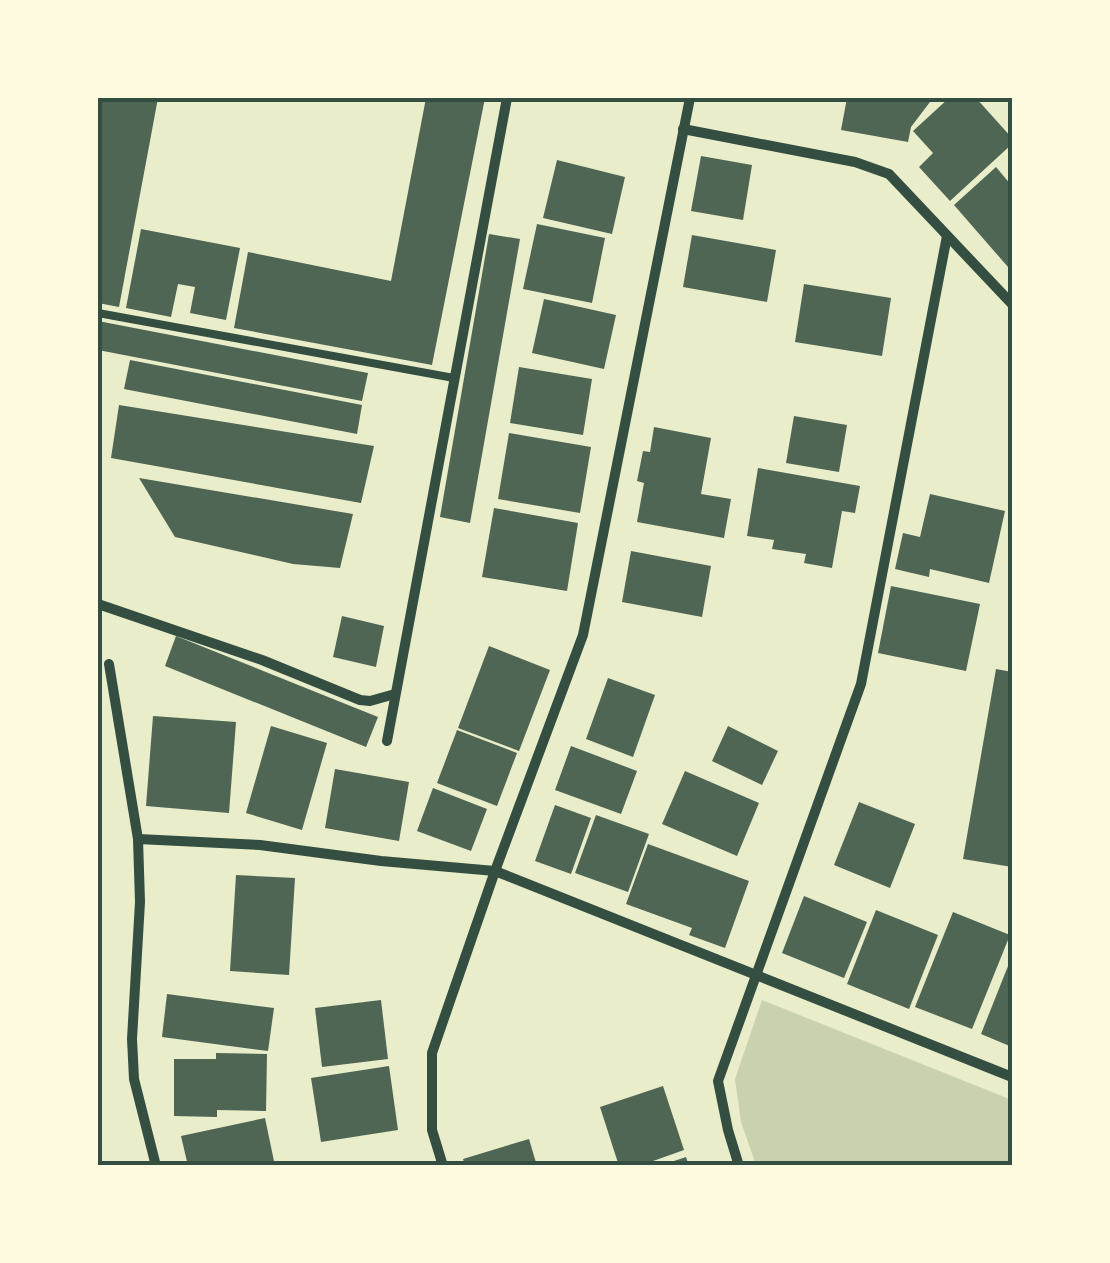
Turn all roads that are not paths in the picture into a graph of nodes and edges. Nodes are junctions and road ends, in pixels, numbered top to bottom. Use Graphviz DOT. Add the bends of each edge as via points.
graph roads {
  1 [pos="507,98"];
  2 [pos="690,98"];
  3 [pos="684,129"];
  4 [pos="947,236"];
  5 [pos="1012,304"];
  6 [pos="98,313"];
  7 [pos="454,378"];
  8 [pos="98,604"];
  9 [pos="108,664"];
  10 [pos="396,694"];
  11 [pos="387,741"];
  12 [pos="138,839"];
  13 [pos="495,871"];
  14 [pos="755,974"];
  15 [pos="1012,1078"];
  16 [pos="156,1166"];
  17 [pos="443,1166"];
  18 [pos="739,1166"];
  1 -- 7 [label="street"];
  2 -- 3 [label="street"];
  3 -- 4 [label="street" via="889,174"];
  3 -- 13 [label="street" via="583,635"];
  4 -- 5 [label="street"];
  4 -- 14 [label="street" via="860,684"];
  6 -- 7 [label="lane"];
  7 -- 10 [label="street"];
  8 -- 10 [label="street" via="360,700"];
  9 -- 12 [label="street"];
  10 -- 11 [label="street"];
  12 -- 13 [label="street"];
  12 -- 16 [label="street" via="134,1079"];
  13 -- 14 [label="street"];
  13 -- 17 [label="street" via="432,1052 432,1130"];
  14 -- 15 [label="street"];
  14 -- 18 [label="street" via="718,1080"];
}
